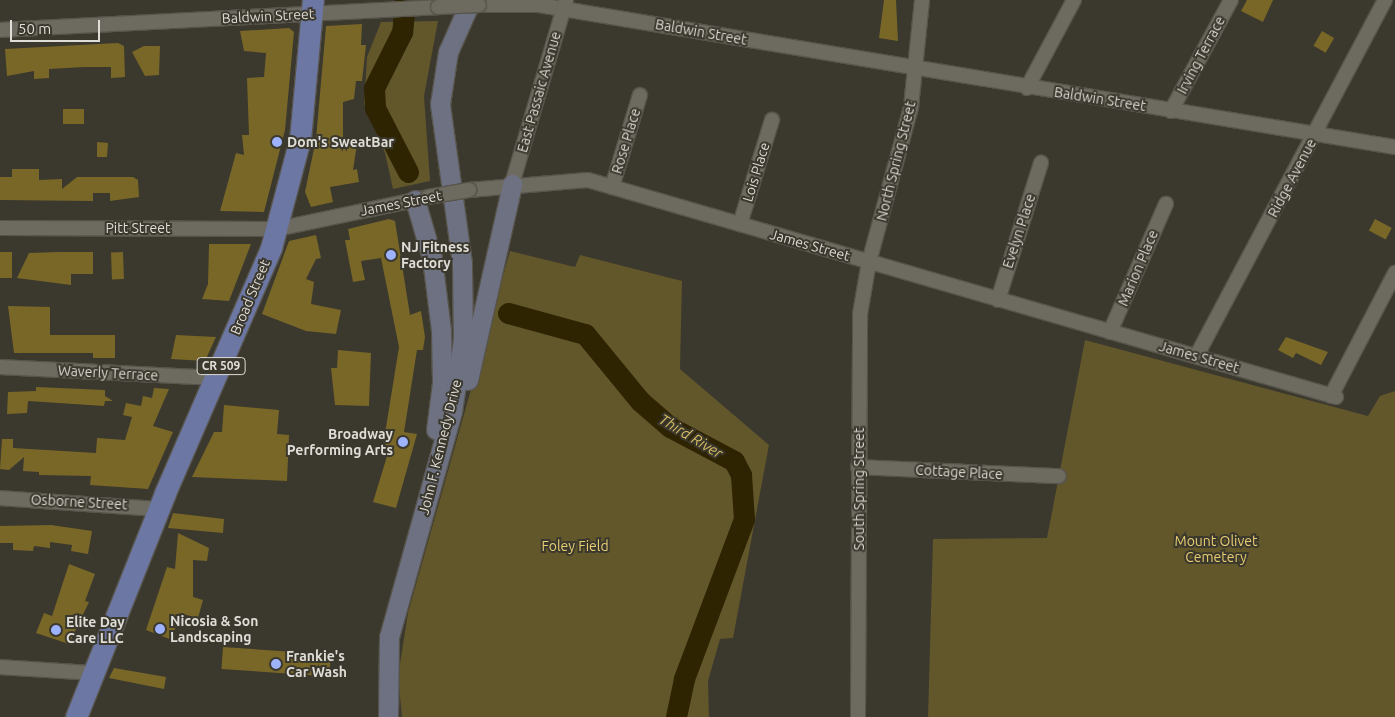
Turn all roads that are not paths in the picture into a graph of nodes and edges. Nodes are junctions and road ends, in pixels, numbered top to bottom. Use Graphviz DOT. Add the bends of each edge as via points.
graph roads {
  1 [pos="459,0"];
  2 [pos="922,0"];
  3 [pos="1074,0"];
  4 [pos="1231,0"];
  5 [pos="1385,0"];
  6 [pos="475,2"];
  7 [pos="564,5"];
  8 [pos="312,7"];
  9 [pos="0,30"];
  10 [pos="917,69"];
  11 [pos="1027,88"];
  12 [pos="640,95"];
  13 [pos="1171,111"];
  14 [pos="772,120"];
  15 [pos="1316,134"];
  16 [pos="1395,147"];
  17 [pos="1041,163"];
  18 [pos="512,184"];
  19 [pos="612,187"];
  20 [pos="421,199"];
  21 [pos="1166,204"];
  22 [pos="740,224"];
  23 [pos="0,228"];
  24 [pos="277,229"];
  25 [pos="869,262"];
  26 [pos="1395,273"];
  27 [pos="998,300"];
  28 [pos="1110,332"];
  29 [pos="1197,355"];
  30 [pos="0,367"];
  31 [pos="215,378"];
  32 [pos="432,454"];
  33 [pos="858,467"];
  34 [pos="1059,476"];
  35 [pos="0,498"];
  36 [pos="427,502"];
  37 [pos="158,509"];
  38 [pos="0,667"];
  39 [pos="92,673"];
  40 [pos="76,717"];
  41 [pos="377,717"];
  42 [pos="388,717"];
  43 [pos="858,717"];
  1 -- 32 [label="main road, John F. Kennedy Drive" via="437,49 429,104 453,301 450,372"];
  2 -- 10 [label="street, North Spring Street"];
  3 -- 11 [label="street"];
  4 -- 13 [label="street, Irving Terrace"];
  5 -- 15 [label="street, Ridge Avenue"];
  6 -- 7 [label="street, Baldwin Street"];
  6 -- 8 [label="street, Baldwin Street, bridge" via="379,10"];
  6 -- 36 [label="main road, John F. Kennedy Drive" via="448,52 442,80 440,128 462,264 463,339 452,412"];
  7 -- 10 [label="street, Baldwin Street"];
  7 -- 18 [label="street, East Passaic Avenue"];
  8 -- 9 [label="street, Baldwin Street"];
  8 -- 24 [label="main road, Broad Street / CR 509" via="300,139"];
  10 -- 11 [label="street, Baldwin Street"];
  10 -- 25 [label="street, North Spring Street" via="902,148"];
  11 -- 13 [label="street, Baldwin Street"];
  12 -- 19 [label="street, Rose Place"];
  13 -- 15 [label="street, Baldwin Street"];
  14 -- 22 [label="street, Lois Place"];
  15 -- 16 [label="street, Baldwin Street"];
  15 -- 29 [label="street, Ridge Avenue"];
  17 -- 27 [label="street, Evelyn Place"];
  18 -- 19 [label="street, James Street" via="572,178"];
  18 -- 20 [label="street, James Street, bridge"];
  18 -- 36 [label="main road" via="478,342 448,448"];
  19 -- 22 [label="street, James Street"];
  20 -- 24 [label="street, James Street"];
  20 -- 32 [label="main road" via="441,330 442,383"];
  21 -- 28 [label="street, Marion Place"];
  22 -- 25 [label="street, James Street"];
  23 -- 24 [label="street, Pitt Street"];
  24 -- 31 [label="main road, Broad Street / CR 509"];
  25 -- 27 [label="street, James Street"];
  25 -- 33 [label="street, South Spring Street" via="860,314"];
  26 -- 29 [label="street, James Street" via="1334,397"];
  27 -- 28 [label="street, James Street"];
  28 -- 29 [label="street, James Street"];
  30 -- 31 [label="street, Waverly Terrace"];
  31 -- 37 [label="main road, Broad Street / CR 509"];
  32 -- 41 [label="main road, John F. Kennedy Drive" via="378,635"];
  33 -- 34 [label="street, Cottage Place"];
  33 -- 43 [label="street, South Spring Street"];
  35 -- 37 [label="street, Osborne Street"];
  36 -- 42 [label="main road, John F. Kennedy Drive" via="389,637"];
  37 -- 39 [label="main road, Broad Street / CR 509"];
  38 -- 39 [label="street"];
  39 -- 40 [label="main road, Broad Street / CR 509"];
}
